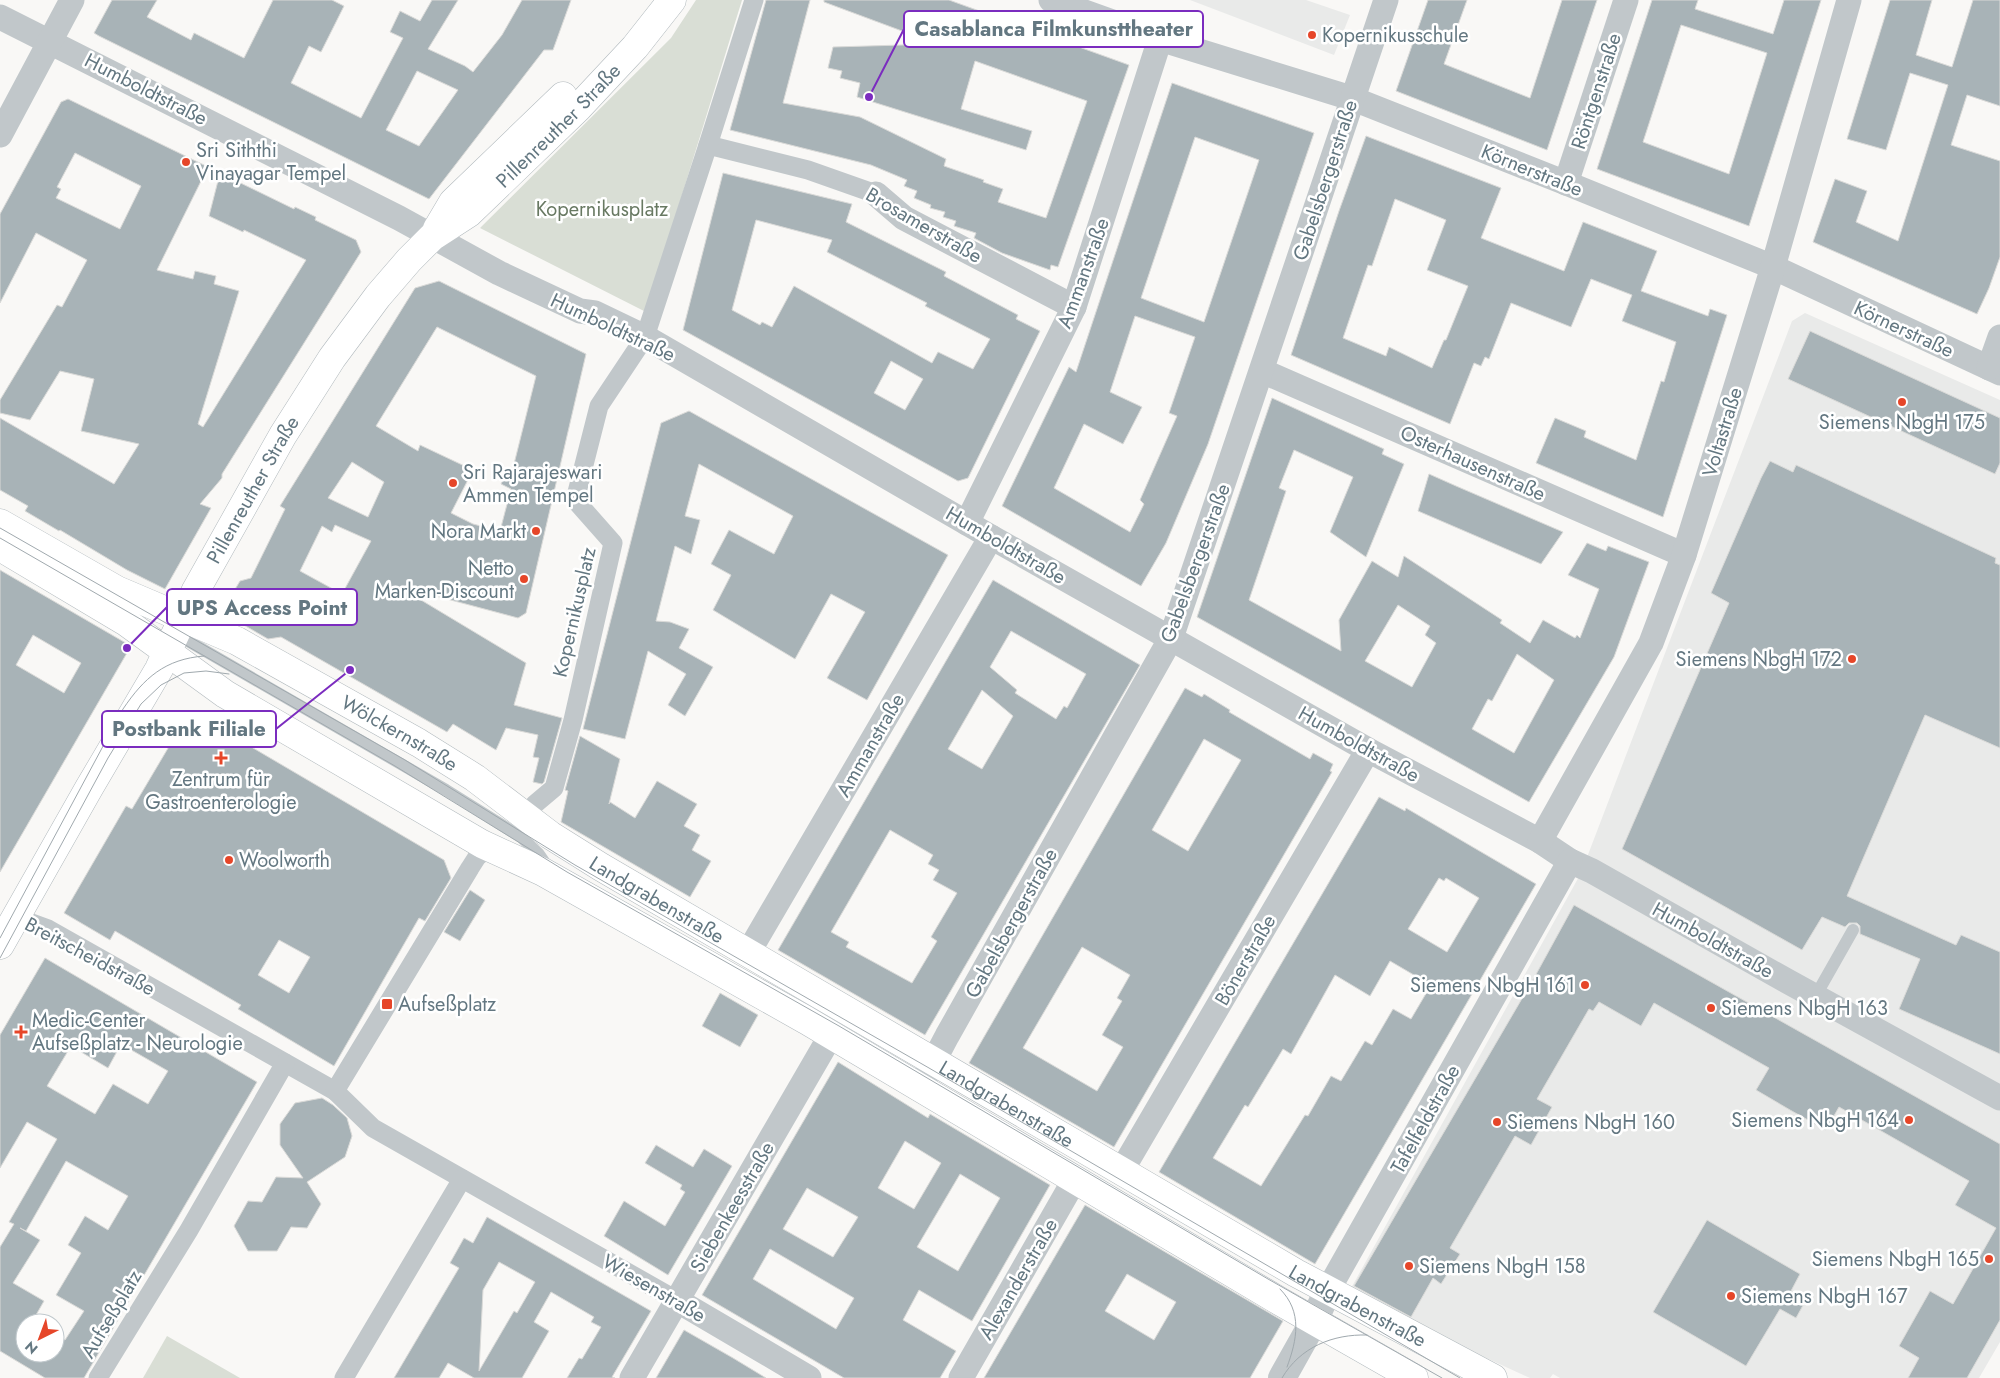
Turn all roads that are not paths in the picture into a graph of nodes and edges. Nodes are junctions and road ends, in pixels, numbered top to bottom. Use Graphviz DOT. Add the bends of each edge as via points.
graph roads {
  1 [pos="72,0"];
  2 [pos="649,0"];
  3 [pos="672,0"];
  4 [pos="754,0"];
  5 [pos="1051,0"];
  6 [pos="1386,0"];
  7 [pos="1626,0"];
  8 [pos="1849,0"];
  9 [pos="0,17"];
  10 [pos="1160,39"];
  11 [pos="51,41"];
  12 [pos="1352,98"];
  13 [pos="0,135"];
  14 [pos="708,145"];
  15 [pos="1566,183"];
  16 [pos="876,194"];
  17 [pos="432,237"];
  18 [pos="1773,268"];
  19 [pos="1074,307"];
  20 [pos="645,337"];
  21 [pos="2000,337"];
  22 [pos="1262,370"];
  23 [pos="1995,370"];
  24 [pos="0,523"];
  25 [pos="967,523"];
  26 [pos="991,537"];
  27 [pos="0,547"];
  28 [pos="1684,555"];
  29 [pos="176,635"];
  30 [pos="1171,638"];
  31 [pos="1368,750"];
  32 [pos="519,825"];
  33 [pos="1540,841"];
  34 [pos="489,847"];
  35 [pos="1570,861"];
  36 [pos="559,881"];
  37 [pos="8,913"];
  38 [pos="1853,930"];
  39 [pos="754,941"];
  40 [pos="0,945"];
  41 [pos="1815,997"];
  42 [pos="831,1035"];
  43 [pos="933,1062"];
  44 [pos="284,1063"];
  45 [pos="919,1089"];
  46 [pos="334,1091"];
  47 [pos="2000,1098"];
  48 [pos="1122,1170"];
  49 [pos="462,1179"];
  50 [pos="1075,1179"];
  51 [pos="1328,1290"];
  52 [pos="678,1301"];
  53 [pos="1314,1321"];
  54 [pos="98,1378"];
  55 [pos="344,1378"];
  56 [pos="632,1378"];
  57 [pos="808,1378"];
  58 [pos="961,1378"];
  59 [pos="1282,1378"];
  60 [pos="1414,1378"];
  61 [pos="1493,1378"];
  1 -- 11 [label="street"];
  2 -- 17 [label="main road, Pillenreuther Straße" via="583,76 452,202"];
  3 -- 17 [label="main road, Pillenreuther Straße" via="635,47 577,109 469,213"];
  4 -- 14 [label="street, Kopernikusplatz"];
  5 -- 10 [label="street, Körnerstraße"];
  6 -- 12 [label="street, Gabelsbergerstraße"];
  7 -- 15 [label="street, Röntgenstraße"];
  8 -- 18 [label="street, Voltastraße"];
  9 -- 11 [label="street, Humboldtstraße"];
  10 -- 12 [label="street, Körnerstraße"];
  10 -- 19 [label="street, Ammanstraße"];
  11 -- 13 [label="street"];
  11 -- 17 [label="street, Humboldtstraße"];
  12 -- 15 [label="street, Körnerstraße"];
  12 -- 22 [label="street, Gabelsbergerstraße"];
  14 -- 16 [label="street, Brosamerstraße" via="808,170"];
  14 -- 20 [label="street, Kopernikusplatz"];
  15 -- 18 [label="street, Körnerstraße"];
  16 -- 19 [label="street, Brosamerstraße" via="904,218"];
  17 -- 20 [label="street, Humboldtstraße" via="580,311 595,313"];
  17 -- 29 [label="main road, Pillenreuther Straße" via="395,274 327,365 283,435"];
  18 -- 23 [label="street, Körnerstraße"];
  18 -- 28 [label="street, Voltastraße"];
  19 -- 25 [label="street, Ammanstraße"];
  20 -- 25 [label="street, Humboldtstraße"];
  20 -- 32 [label="street, Kopernikusplatz" via="599,406 574,500 613,543 573,720 554,788 535,804"];
  21 -- 23 [label="street"];
  22 -- 28 [label="street, Osterhausenstraße"];
  22 -- 30 [label="street, Gabelsbergerstraße"];
  24 -- 29 [label="main road, Wölckernstraße" via="105,584"];
  25 -- 26 [label="street, Humboldtstraße"];
  26 -- 30 [label="street, Humboldtstraße"];
  26 -- 39 [label="street, Ammanstraße"];
  27 -- 29 [label="main road, Wölckernstraße" via="116,615"];
  28 -- 33 [label="street, Voltastraße" via="1651,643"];
  29 -- 32 [label="main road, Wölckernstraße" via="237,641 436,752 475,778"];
  29 -- 34 [label="main road, Wölckernstraße" via="225,694"];
  29 -- 37 [label="main road, Pillenreuther Straße"];
  30 -- 31 [label="street, Humboldtstraße"];
  30 -- 43 [label="street, Gabelsbergerstraße"];
  31 -- 33 [label="street, Humboldtstraße"];
  31 -- 48 [label="street, Bönerstraße"];
  32 -- 36 [label="lane" via="521,837"];
  32 -- 39 [label="main road, Landgrabenstraße" via="550,835"];
  33 -- 35 [label="street, Humboldtstraße"];
  34 -- 36 [label="main road, Landgrabenstraße"];
  34 -- 46 [label="street" via="470,868"];
  35 -- 41 [label="street, Humboldtstraße"];
  35 -- 51 [label="street, Tafelfeldstraße"];
  36 -- 42 [label="main road, Landgrabenstraße"];
  37 -- 40 [label="main road, Pillenreuther Straße"];
  37 -- 44 [label="street, Breitscheidstraße" via="48,929"];
  38 -- 41 [label="lane"];
  39 -- 43 [label="main road, Landgrabenstraße"];
  41 -- 47 [label="street, Humboldtstraße"];
  42 -- 45 [label="main road, Landgrabenstraße"];
  42 -- 52 [label="street, Siebenkeesstraße"];
  43 -- 45 [label="street, Gabelsbergerstraße"];
  43 -- 48 [label="main road, Landgrabenstraße"];
  44 -- 46 [label="street"];
  44 -- 54 [label="street, Aufseßplatz" via="189,1230"];
  45 -- 50 [label="main road, Landgrabenstraße"];
  46 -- 49 [label="street" via="373,1128"];
  48 -- 51 [label="main road, Landgrabenstraße"];
  49 -- 52 [label="street, Wiesenstraße"];
  49 -- 55 [label="street"];
  50 -- 53 [label="main road, Landgrabenstraße"];
  50 -- 58 [label="street, Alexanderstraße"];
  51 -- 53 [label="street, Tafelfeldstraße"];
  51 -- 61 [label="main road, Landgrabenstraße"];
  52 -- 56 [label="street, Siebenkeesstraße"];
  52 -- 57 [label="street, Wiesenstraße"];
  53 -- 59 [label="street, Tafelfeldstraße"];
  53 -- 60 [label="main road, Landgrabenstraße"];
}
